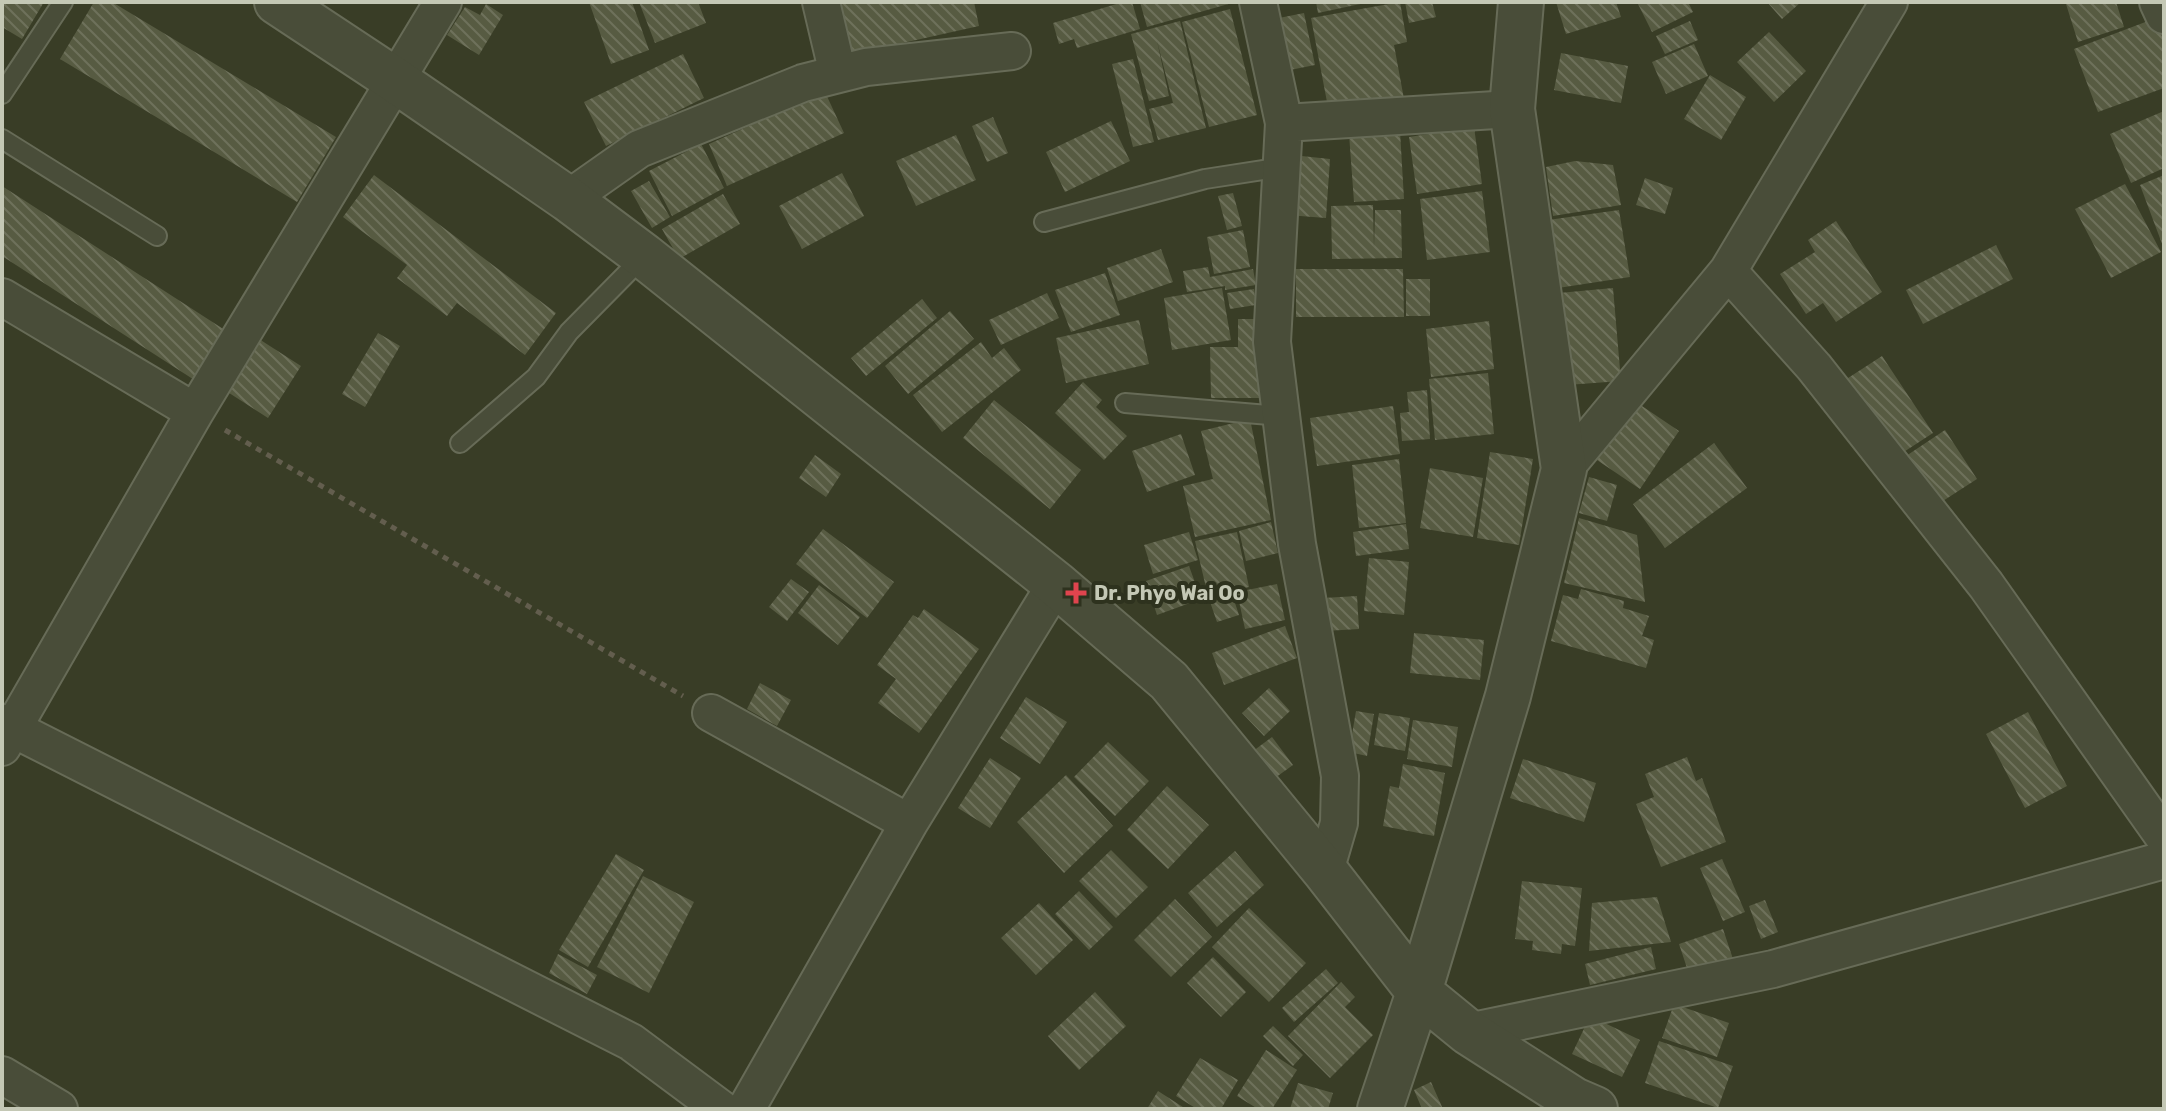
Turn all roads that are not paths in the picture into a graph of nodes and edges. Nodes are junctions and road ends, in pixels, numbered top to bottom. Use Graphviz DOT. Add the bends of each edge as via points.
graph roads {
  1 [pos="63,2"];
  2 [pos="277,2"];
  3 [pos="443,2"];
  4 [pos="821,2"];
  5 [pos="1258,2"];
  6 [pos="1521,2"];
  7 [pos="1889,2"];
  8 [pos="2158,2"];
  9 [pos="2164,15"];
  10 [pos="1012,51"];
  11 [pos="838,74"];
  12 [pos="395,80"];
  13 [pos="2,94"];
  14 [pos="1512,109"];
  15 [pos="1284,123"];
  16 [pos="2,139"];
  17 [pos="1282,167"];
  18 [pos="568,199"];
  19 [pos="1044,222"];
  20 [pos="157,236"];
  21 [pos="644,256"];
  22 [pos="1728,271"];
  23 [pos="2,297"];
  24 [pos="1125,403"];
  25 [pos="195,412"];
  26 [pos="1281,416"];
  27 [pos="460,443"];
  28 [pos="1564,469"];
  29 [pos="1056,584"];
  30 [pos="711,713"];
  31 [pos="5,733"];
  32 [pos="909,823"];
  33 [pos="2164,837"];
  34 [pos="2164,860"];
  35 [pos="1325,871"];
  36 [pos="1419,992"];
  37 [pos="1468,1032"];
  38 [pos="2,1075"];
  39 [pos="1393,1097"];
  40 [pos="59,1109"];
  41 [pos="721,1109"];
  42 [pos="746,1109"];
  43 [pos="1595,1109"];
  1 -- 13 [label="lane"];
  2 -- 12 [label="street"];
  3 -- 12 [label="street"];
  4 -- 11 [label="street"];
  5 -- 15 [label="street"];
  6 -- 14 [label="street"];
  7 -- 22 [label="street"];
  8 -- 9 [label="street"];
  10 -- 11 [label="street"];
  11 -- 18 [label="street" via="639,149"];
  12 -- 18 [label="street"];
  12 -- 25 [label="street"];
  14 -- 15 [label="street"];
  14 -- 28 [label="street"];
  15 -- 17 [label="street"];
  16 -- 20 [label="lane"];
  17 -- 19 [label="lane" via="1205,179"];
  17 -- 26 [label="street" via="1272,342"];
  18 -- 21 [label="street"];
  21 -- 27 [label="lane" via="569,332 536,377"];
  21 -- 29 [label="street"];
  22 -- 28 [label="street"];
  22 -- 33 [label="street" via="1814,367 1986,585"];
  23 -- 25 [label="street"];
  24 -- 26 [label="lane"];
  25 -- 31 [label="street"];
  26 -- 35 [label="street" via="1297,544 1340,776 1339,823"];
  28 -- 36 [label="street" via="1508,696"];
  29 -- 32 [label="street"];
  29 -- 35 [label="street" via="1169,681"];
  30 -- 32 [label="street"];
  31 -- 41 [label="street" via="631,1042"];
  32 -- 42 [label="street"];
  34 -- 37 [label="street" via="1773,969"];
  35 -- 36 [label="street"];
  36 -- 37 [label="street"];
  36 -- 39 [label="street"];
  37 -- 43 [label="street"];
  38 -- 40 [label="street"];
}
